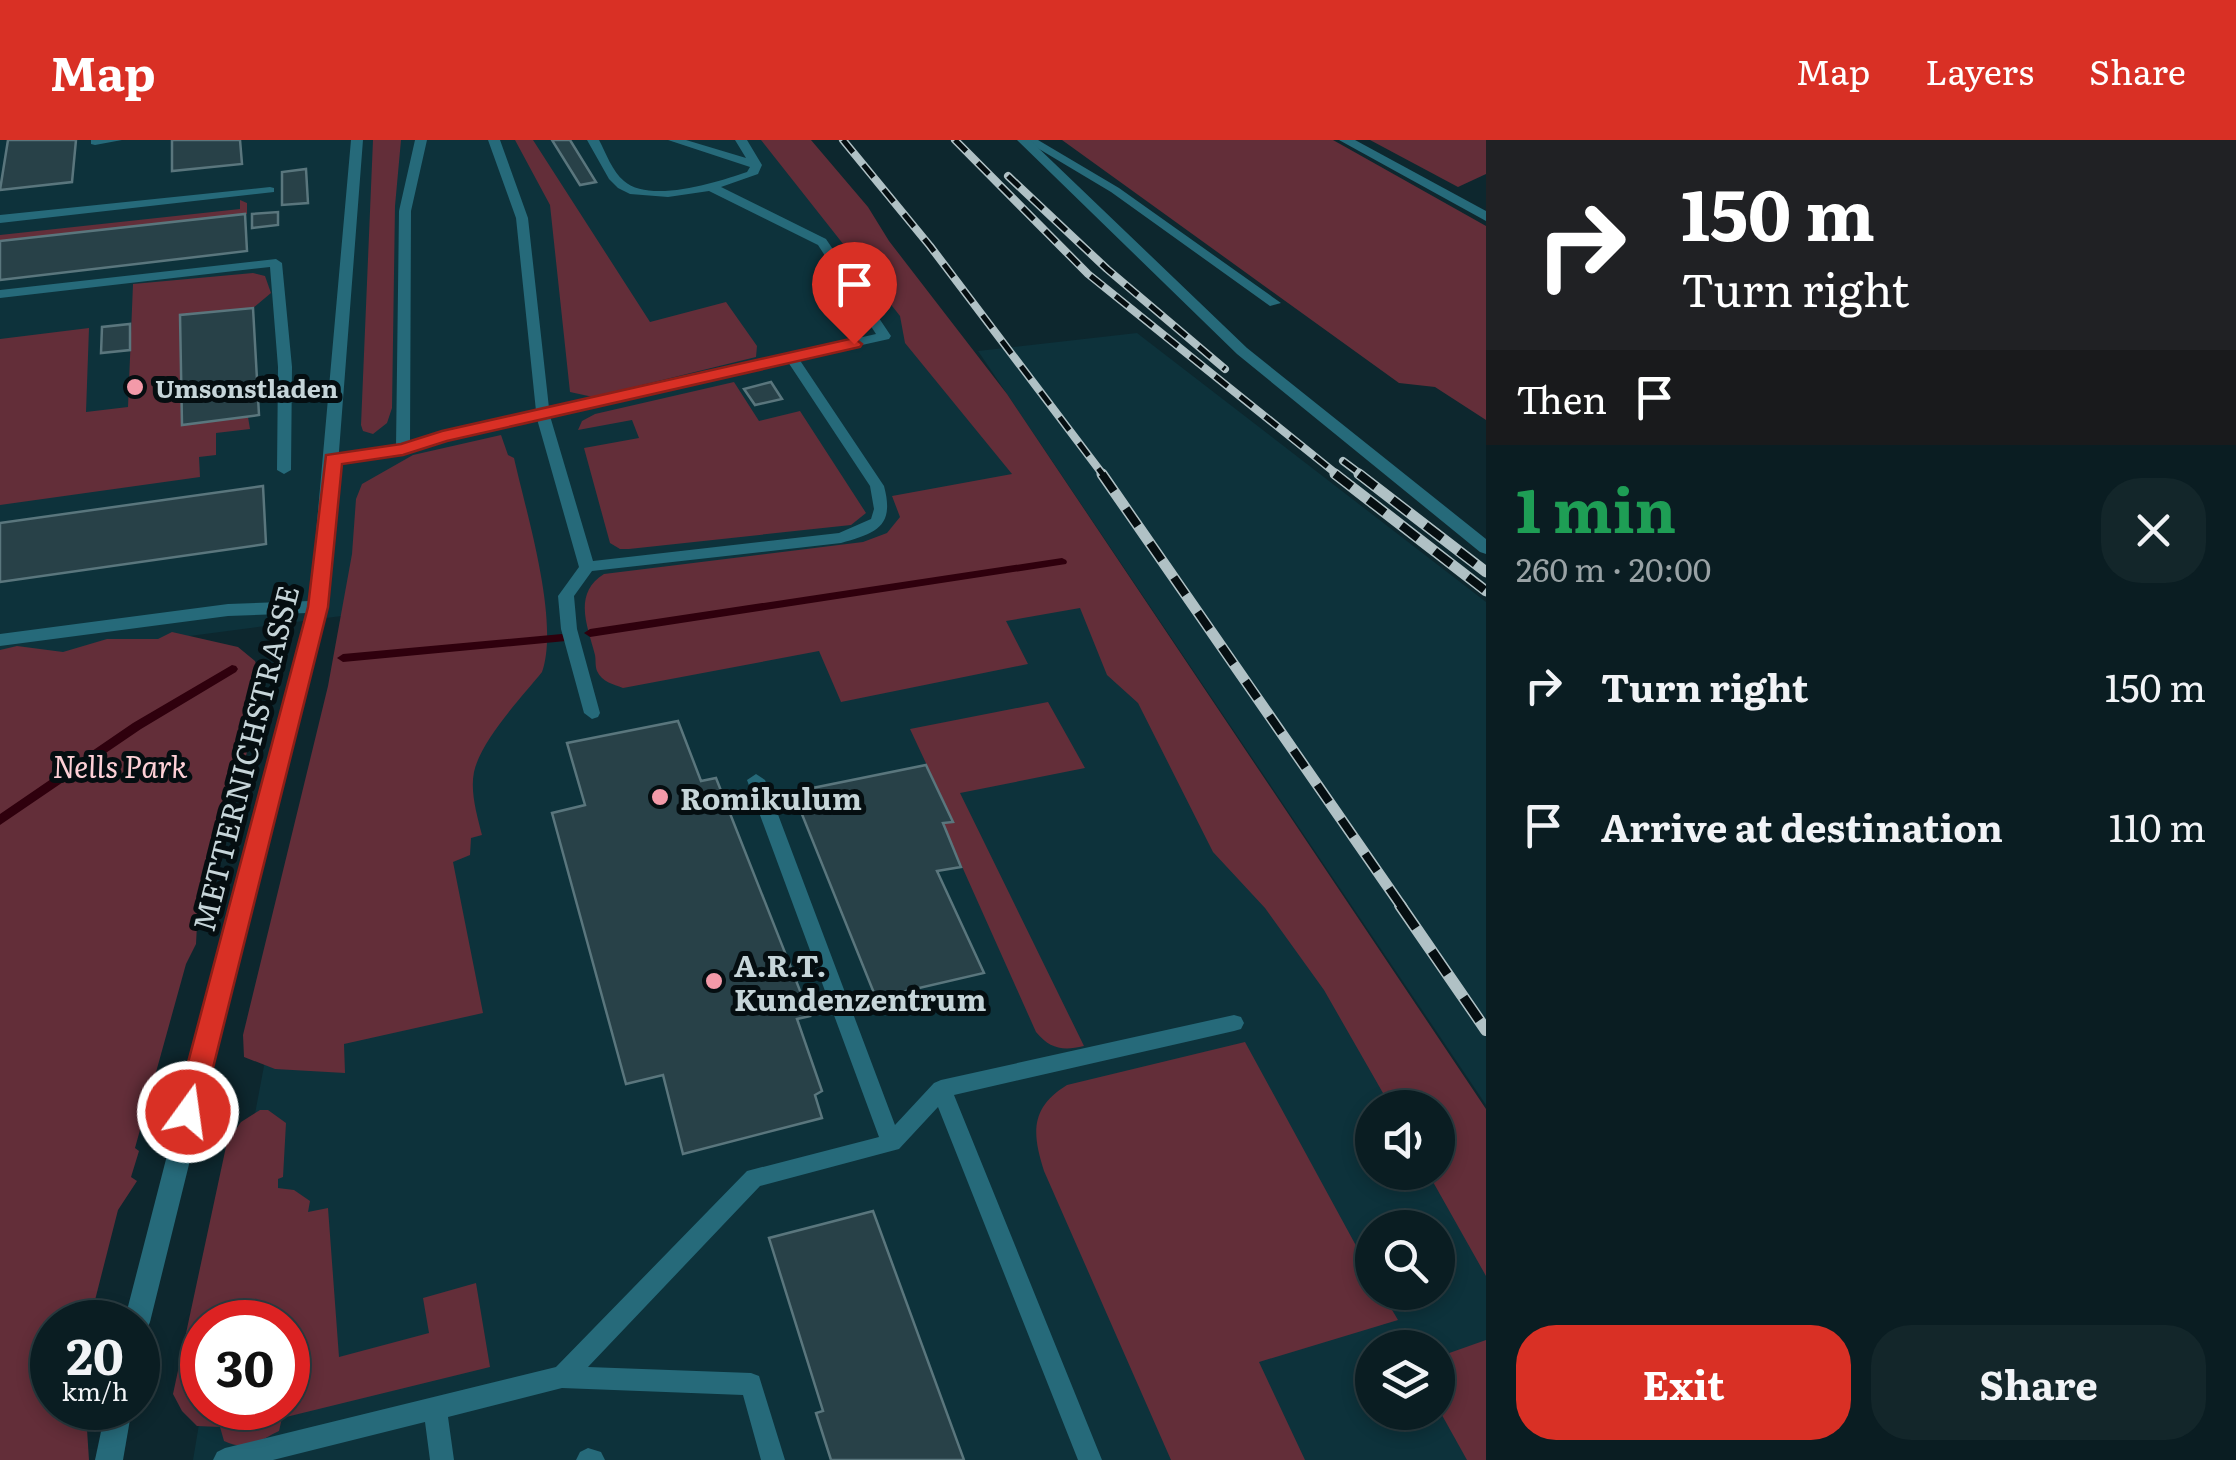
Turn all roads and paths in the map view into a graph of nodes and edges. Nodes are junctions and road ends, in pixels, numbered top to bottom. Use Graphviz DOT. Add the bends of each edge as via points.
graph roads {
  1 [pos="116,140"];
  2 [pos="357,140"];
  3 [pos="420,140"];
  4 [pos="494,140"];
  5 [pos="593,140"];
  6 [pos="674,140"];
  7 [pos="741,140"];
  8 [pos="1026,140"];
  9 [pos="1345,140"];
  10 [pos="95,141"];
  11 [pos="94,161"];
  12 [pos="756,165"];
  13 [pos="709,186"];
  14 [pos="270,190"];
  15 [pos="1486,216"];
  16 [pos="0,219"];
  17 [pos="0,294"];
  18 [pos="1276,303"];
  19 [pos="792,358"];
  20 [pos="542,417"];
  21 [pos="403,450"];
  22 [pos="333,459"];
  23 [pos="284,470"];
  24 [pos="1486,548"];
  25 [pos="587,567"];
  26 [pos="318,607"];
  27 [pos="0,640"];
  28 [pos="592,714"];
  29 [pos="756,780"];
  30 [pos="1234,1023"];
  31 [pos="941,1089"];
  32 [pos="892,1143"];
  33 [pos="143,1300"];
  34 [pos="562,1377"];
  35 [pos="435,1408"];
  36 [pos="115,1430"];
  37 [pos="109,1460"];
  38 [pos="225,1460"];
  39 [pos="442,1460"];
  40 [pos="773,1460"];
  41 [pos="1090,1460"];
  1 -- 10 [label="lane"];
  2 -- 22 [label="street, METTERNICHSTRASSE"];
  3 -- 21 [label="lane" via="405,211"];
  4 -- 20 [label="lane" via="522,218"];
  5 -- 13 [label="lane" via="622,186 644,194"];
  6 -- 12 [label="lane"];
  7 -- 12 [label="lane"];
  8 -- 18 [label="lane" via="1115,190"];
  8 -- 24 [label="street" via="1242,351"];
  9 -- 15 [label="street"];
  10 -- 11 [label="lane"];
  12 -- 13 [label="lane" via="752,174"];
  13 -- 19 [label="lane" via="822,242 884,336"];
  14 -- 16 [label="lane"];
  17 -- 23 [label="lane" via="276,262"];
  19 -- 20 [label="lane"];
  19 -- 25 [label="lane" via="877,486 884,507 878,521 841,538"];
  20 -- 21 [label="lane"];
  20 -- 25 [label="lane"];
  21 -- 22 [label="lane"];
  22 -- 26 [label="street, METTERNICHSTRASSE"];
  25 -- 28 [label="lane" via="566,596"];
  26 -- 27 [label="street" via="228,610"];
  26 -- 33 [label="street, METTERNICHSTRASSE"];
  29 -- 32 [label="lane"];
  30 -- 31 [label="lane"];
  31 -- 32 [label="lane"];
  31 -- 41 [label="lane"];
  32 -- 34 [label="lane" via="754,1178"];
  34 -- 35 [label="lane"];
  34 -- 40 [label="lane" via="752,1384"];
  35 -- 38 [label="lane"];
  35 -- 39 [label="lane"];
  36 -- 37 [label="street"];
}
